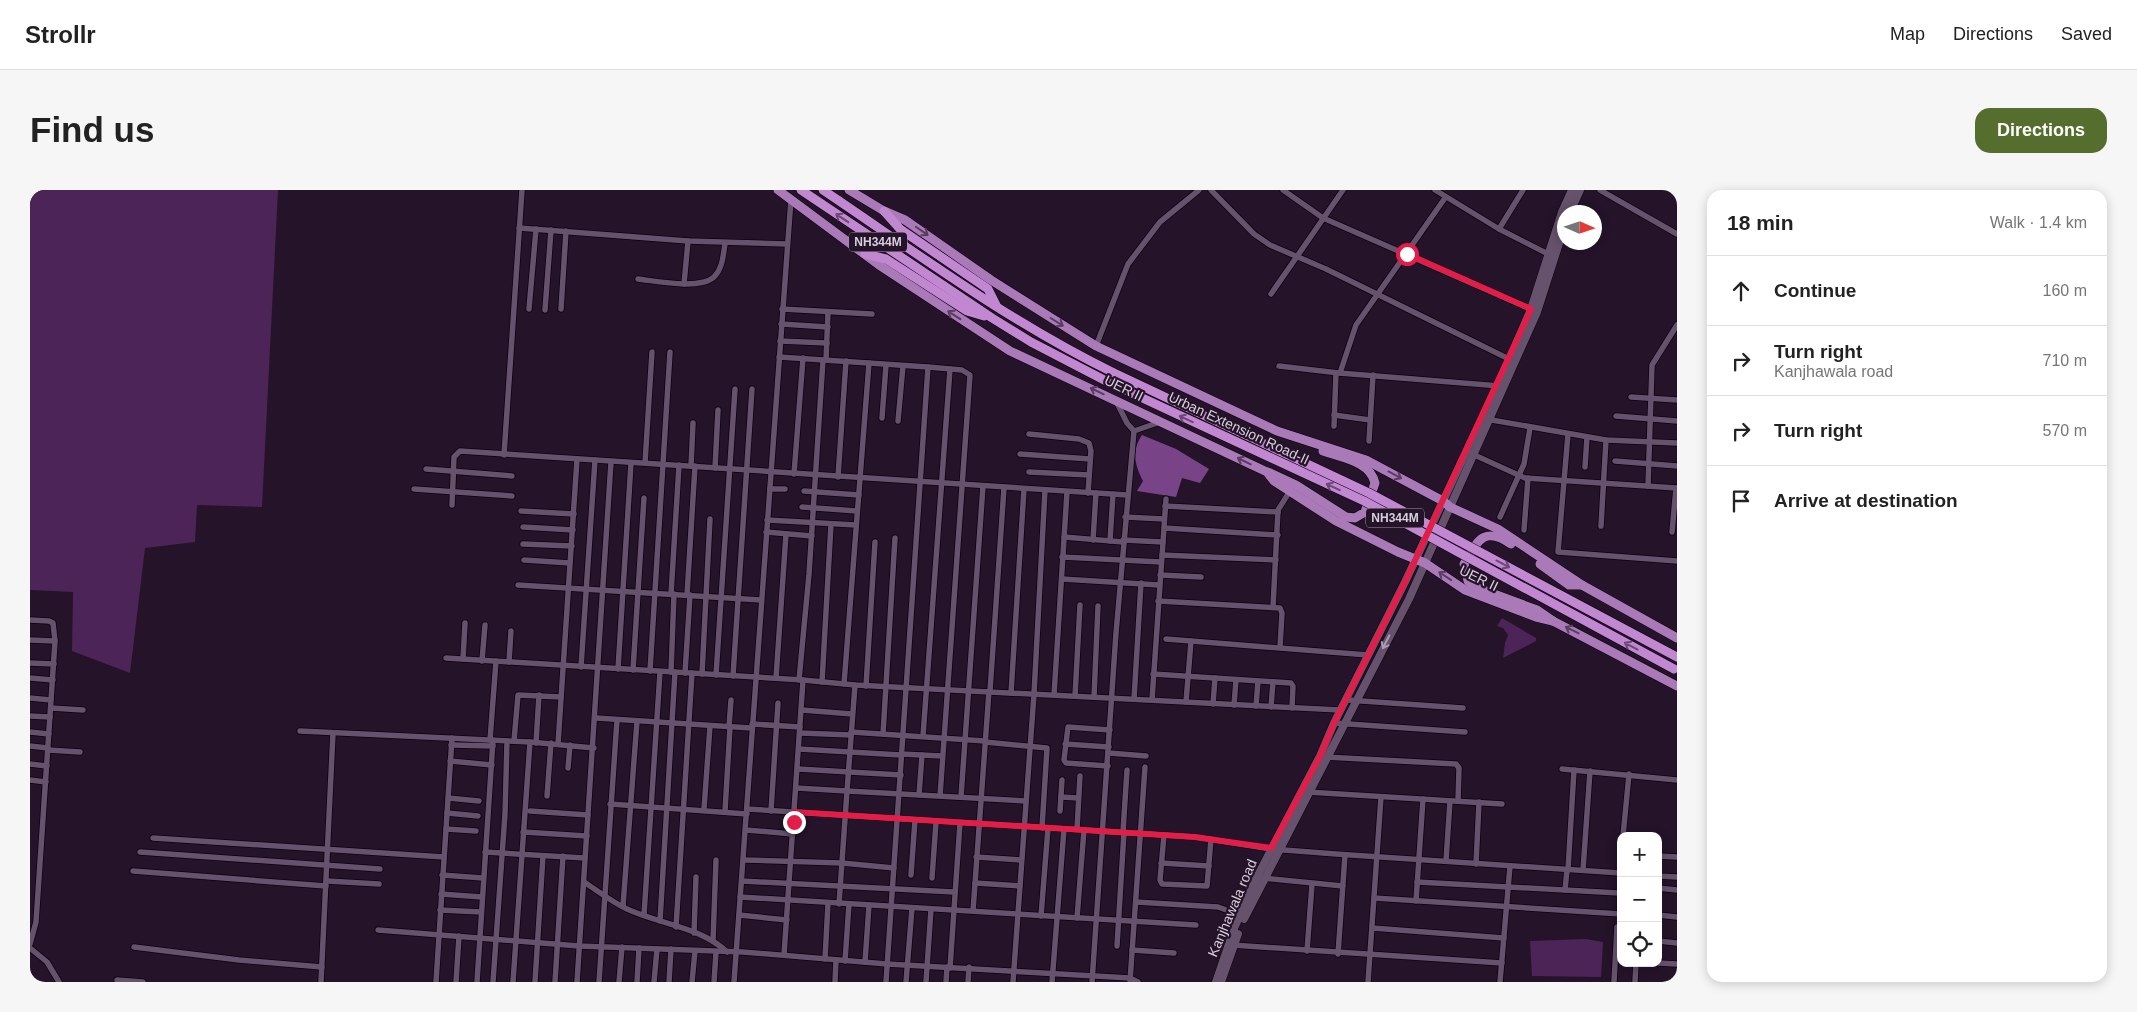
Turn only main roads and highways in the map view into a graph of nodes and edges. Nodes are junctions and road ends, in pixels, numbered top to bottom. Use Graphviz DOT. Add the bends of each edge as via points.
graph roads {
  1 [pos="778,190"];
  2 [pos="801,190"];
  3 [pos="823,190"];
  4 [pos="849,190"];
  5 [pos="1572,190"];
  6 [pos="1580,190"];
  7 [pos="1573,205"];
  8 [pos="884,211"];
  9 [pos="1557,243"];
  10 [pos="865,254"];
  11 [pos="1551,255"];
  12 [pos="998,308"];
  13 [pos="992,318"];
  14 [pos="1277,431"];
  15 [pos="1266,472"];
  16 [pos="1446,504"];
  17 [pos="1420,560"];
  18 [pos="1582,585"];
  19 [pos="1554,621"];
  20 [pos="1677,638"];
  21 [pos="1677,657"];
  22 [pos="1676,670"];
  23 [pos="1677,686"];
  24 [pos="1324,757"];
  25 [pos="1260,878"];
  26 [pos="1232,945"];
  27 [pos="1216,982"];
  28 [pos="1221,982"];
  1 -- 10 [label="main road, UER II"];
  13 -- 2 [label="highway, Urban Extension Road-II / NH344M, one-way"];
  3 -- 12 [label="highway, Urban Extension Road-II / NH344M"];
  4 -- 8 [label="main road, UER II"];
  5 -- 11 [label="main road, Kanjhawala road"];
  6 -- 7 [label="main road"];
  8 -- 12 [label="highway" via="900,229 988,289"];
  8 -- 14 [label="main road, UER II, one-way" via="905,220 991,280 1096,346"];
  9 -- 11 [label="main road, Kanjhawala road"];
  10 -- 13 [label="highway" via="886,259 967,311"];
  15 -- 10 [label="main road, UER II, one-way" via="1010,351"];
  11 -- 16 [label="main road, Kanjhawala road" via="1534,311"];
  12 -- 21 [label="highway, Urban Extension Road-II / NH344M, one-way, bridge" via="1076,354 1369,493"];
  22 -- 13 [label="highway, Urban Extension Road-II / NH344M, one-way, bridge" via="1364,501 1108,382"];
  14 -- 15 [label="main road" via="1294,441 1364,466 1375,483 1365,512 1355,518 1335,512 1296,485"];
  14 -- 16 [label="main road, UER II, one-way" via="1366,460"];
  15 -- 17 [label="main road, UER II" via="1274,481 1336,521"];
  16 -- 17 [label="main road, Kanjhawala road"];
  16 -- 18 [label="main road, UER II" via="1498,529"];
  19 -- 17 [label="main road, UER II, one-way" via="1465,590"];
  17 -- 24 [label="main road, Kanjhawala road, one-way" via="1356,701"];
  17 -- 24 [label="main road, Kanjhawala road" via="1340,710"];
  18 -- 19 [label="main road" via="1569,584 1507,541 1484,535 1477,541 1464,564 1468,581 1475,587 1537,610"];
  18 -- 20 [label="main road"];
  23 -- 19 [label="main road, one-way"];
  24 -- 25 [label="main road, Kanjhawala road"];
  25 -- 26 [label="main road, Kanjhawala road"];
  25 -- 26 [label="main road, Kanjhawala road" via="1240,915"];
  26 -- 27 [label="main road, Kanjhawala road"];
  26 -- 28 [label="main road, Kanjhawala road"];
}
